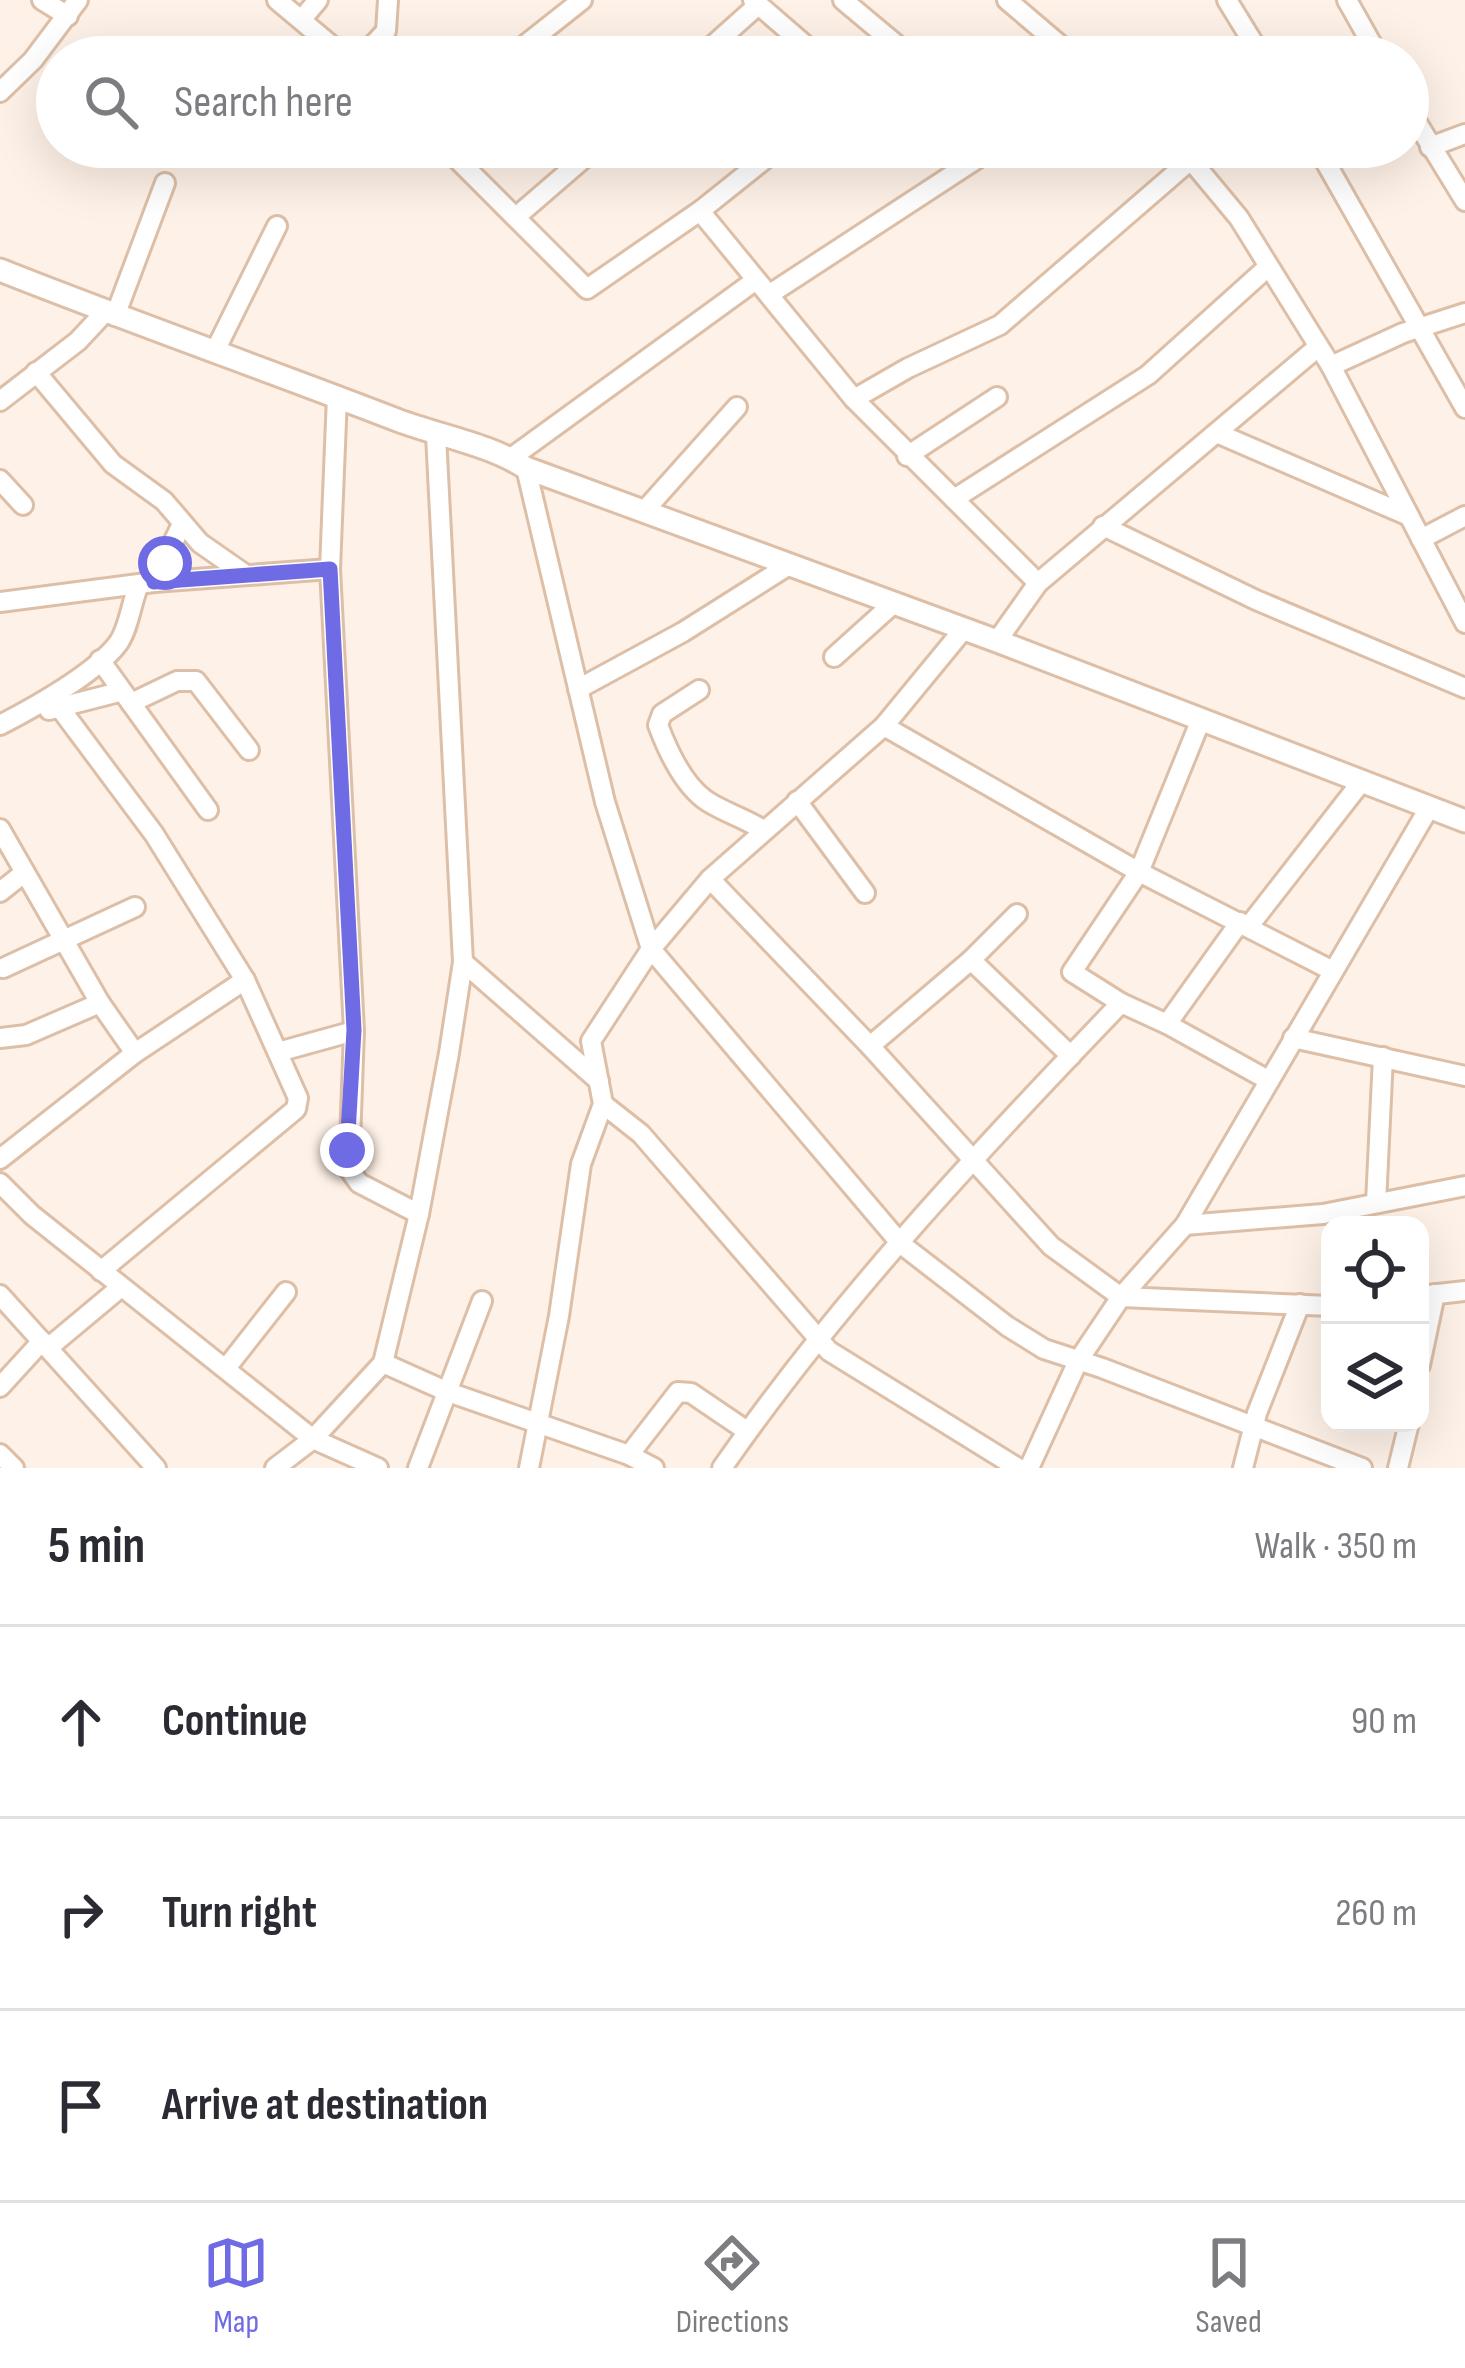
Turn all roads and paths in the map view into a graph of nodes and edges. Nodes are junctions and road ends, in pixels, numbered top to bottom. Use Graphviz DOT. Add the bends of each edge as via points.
graph roads {
  1 [pos="42,0"];
  2 [pos="277,0"];
  3 [pos="318,0"];
  4 [pos="388,0"];
  5 [pos="582,0"];
  6 [pos="843,0"];
  7 [pos="1007,0"];
  8 [pos="1227,0"];
  9 [pos="1347,0"];
  10 [pos="755,2"];
  11 [pos="73,8"];
  12 [pos="302,20"];
  13 [pos="49,36"];
  14 [pos="320,36"];
  15 [pos="381,36"];
  16 [pos="537,36"];
  17 [pos="721,36"];
  18 [pos="795,36"];
  19 [pos="885,36"];
  20 [pos="1049,36"];
  21 [pos="1249,36"];
  22 [pos="1367,36"];
  23 [pos="36,51"];
  24 [pos="0,92"];
  25 [pos="1465,134"];
  26 [pos="1430,148"];
  27 [pos="468,168"];
  28 [pos="573,168"];
  29 [pos="754,168"];
  30 [pos="960,168"];
  31 [pos="1170,168"];
  32 [pos="1200,168"];
  33 [pos="1329,168"];
  34 [pos="165,183"];
  35 [pos="1465,201"];
  36 [pos="700,211"];
  37 [pos="517,216"];
  38 [pos="278,226"];
  39 [pos="1268,268"];
  40 [pos="0,270"];
  41 [pos="763,287"];
  42 [pos="1465,313"];
  43 [pos="110,314"];
  44 [pos="1419,326"];
  45 [pos="1318,347"];
  46 [pos="214,351"];
  47 [pos="1330,366"];
  48 [pos="36,372"];
  49 [pos="337,397"];
  50 [pos="997,397"];
  51 [pos="854,399"];
  52 [pos="0,401"];
  53 [pos="737,407"];
  54 [pos="1465,408"];
  55 [pos="1219,434"];
  56 [pos="436,435"];
  57 [pos="907,456"];
  58 [pos="518,464"];
  59 [pos="0,480"];
  60 [pos="954,499"];
  61 [pos="23,505"];
  62 [pos="645,510"];
  63 [pos="1409,516"];
  64 [pos="1465,516"];
  65 [pos="182,524"];
  66 [pos="1103,526"];
  67 [pos="1421,539"];
  68 [pos="789,565"];
  69 [pos="330,569"];
  70 [pos="246,575"];
  71 [pos="1038,583"];
  72 [pos="146,585"];
  73 [pos="0,602"];
  74 [pos="894,603"];
  75 [pos="1465,623"];
  76 [pos="963,630"];
  77 [pos="997,641"];
  78 [pos="834,657"];
  79 [pos="100,660"];
  80 [pos="1465,688"];
  81 [pos="578,689"];
  82 [pos="699,690"];
  83 [pos="125,697"];
  84 [pos="60,708"];
  85 [pos="21,714"];
  86 [pos="1200,722"];
  87 [pos="0,725"];
  88 [pos="884,726"];
  89 [pos="249,750"];
  90 [pos="1362,781"];
  91 [pos="797,801"];
  92 [pos="1429,808"];
  93 [pos="208,810"];
  94 [pos="1465,821"];
  95 [pos="0,829"];
  96 [pos="764,830"];
  97 [pos="1139,872"];
  98 [pos="24,873"];
  99 [pos="710,879"];
  100 [pos="0,892"];
  101 [pos="865,893"];
  102 [pos="135,907"];
  103 [pos="1017,914"];
  104 [pos="1244,924"];
  105 [pos="64,940"];
  106 [pos="651,949"];
  107 [pos="971,960"];
  108 [pos="463,962"];
  109 [pos="3,968"];
  110 [pos="1333,970"];
  111 [pos="245,980"];
  112 [pos="100,1003"];
  113 [pos="1120,1004"];
  114 [pos="1167,1024"];
  115 [pos="354,1030"];
  116 [pos="0,1037"];
  117 [pos="1293,1038"];
  118 [pos="870,1046"];
  119 [pos="135,1052"];
  120 [pos="278,1052"];
  121 [pos="1071,1056"];
  122 [pos="1383,1058"];
  123 [pos="1465,1076"];
  124 [pos="1268,1080"];
  125 [pos="599,1082"];
  126 [pos="603,1104"];
  127 [pos="0,1159"];
  128 [pos="974,1160"];
  129 [pos="0,1183"];
  130 [pos="1465,1186"];
  131 [pos="1376,1203"];
  132 [pos="419,1214"];
  133 [pos="1185,1225"];
  134 [pos="901,1244"];
  135 [pos="101,1271"];
  136 [pos="121,1287"];
  137 [pos="1465,1291"];
  138 [pos="286,1292"];
  139 [pos="0,1295"];
  140 [pos="1429,1295"];
  141 [pos="1121,1297"];
  142 [pos="482,1301"];
  143 [pos="1300,1304"];
  144 [pos="1321,1305"];
  145 [pos="818,1339"];
  146 [pos="45,1344"];
  147 [pos="1078,1361"];
  148 [pos="383,1363"];
  149 [pos="227,1366"];
  150 [pos="0,1387"];
  151 [pos="448,1392"];
  152 [pos="538,1424"];
  153 [pos="1252,1428"];
  154 [pos="747,1431"];
  155 [pos="1406,1432"];
  156 [pos="313,1439"];
  157 [pos="0,1454"];
  158 [pos="628,1455"];
  159 [pos="14,1468"];
  160 [pos="156,1468"];
  161 [pos="275,1468"];
  162 [pos="378,1468"];
  163 [pos="418,1468"];
  164 [pos="529,1468"];
  165 [pos="653,1468"];
  166 [pos="722,1468"];
  167 [pos="1018,1468"];
  168 [pos="1029,1468"];
  169 [pos="1243,1468"];
  170 [pos="1362,1468"];
  171 [pos="1398,1468"];
  1 -- 11 [label="street"];
  2 -- 12 [label="street"];
  3 -- 12 [label="street"];
  4 -- 15 [label="street"];
  5 -- 16 [label="street"];
  6 -- 19 [label="street"];
  7 -- 20 [label="street"];
  8 -- 21 [label="street"];
  9 -- 22 [label="street"];
  10 -- 17 [label="street"];
  10 -- 18 [label="street"];
  11 -- 13 [label="street"];
  12 -- 14 [label="street"];
  23 -- 24 [label="street"];
  25 -- 26 [label="street"];
  26 -- 35 [label="street"];
  27 -- 37 [label="street"];
  28 -- 37 [label="street"];
  29 -- 36 [label="street"];
  30 -- 41 [label="street"];
  31 -- 51 [label="street" via="1000,326"];
  32 -- 39 [label="street"];
  33 -- 44 [label="street"];
  34 -- 43 [label="street"];
  36 -- 37 [label="street" via="587,289"];
  36 -- 41 [label="street"];
  38 -- 46 [label="street"];
  39 -- 45 [label="street"];
  39 -- 60 [label="street" via="1148,375"];
  40 -- 43 [label="street"];
  41 -- 51 [label="street"];
  41 -- 58 [label="street"];
  42 -- 44 [label="street"];
  43 -- 46 [label="street"];
  43 -- 48 [label="street"];
  44 -- 47 [label="street"];
  44 -- 54 [label="street"];
  45 -- 47 [label="street"];
  45 -- 55 [label="street"];
  46 -- 49 [label="street"];
  47 -- 63 [label="street"];
  48 -- 52 [label="street"];
  48 -- 65 [label="street" via="96,446"];
  49 -- 56 [label="street"];
  49 -- 69 [label="street"];
  50 -- 57 [label="street"];
  51 -- 57 [label="street"];
  53 -- 62 [label="street"];
  55 -- 63 [label="street"];
  55 -- 66 [label="street"];
  56 -- 58 [label="street"];
  56 -- 108 [label="street"];
  57 -- 60 [label="street"];
  58 -- 62 [label="street"];
  58 -- 81 [label="street"];
  59 -- 61 [label="street"];
  60 -- 71 [label="street"];
  62 -- 68 [label="street"];
  63 -- 67 [label="street"];
  64 -- 67 [label="street"];
  65 -- 70 [label="street"];
  65 -- 72 [label="street"];
  66 -- 71 [label="street"];
  66 -- 80 [label="street"];
  67 -- 75 [label="street"];
  68 -- 74 [label="street"];
  68 -- 81 [label="street"];
  69 -- 70 [label="street"];
  69 -- 115 [label="street"];
  70 -- 72 [label="street"];
  71 -- 77 [label="street"];
  72 -- 73 [label="street"];
  72 -- 79 [label="street" via="122,639"];
  74 -- 76 [label="street"];
  74 -- 78 [label="street"];
  76 -- 77 [label="street"];
  76 -- 88 [label="street"];
  77 -- 86 [label="street"];
  79 -- 83 [label="street"];
  79 -- 85 [label="street"];
  81 -- 106 [label="street"];
  82 -- 96 [label="street" via="662,714 662,736 704,799"];
  83 -- 84 [label="street"];
  83 -- 89 [label="street" via="196,681"];
  83 -- 93 [label="street"];
  84 -- 85 [label="street"];
  84 -- 111 [label="street" via="154,834"];
  85 -- 87 [label="street"];
  86 -- 90 [label="street"];
  86 -- 97 [label="street"];
  88 -- 91 [label="street"];
  88 -- 97 [label="street"];
  90 -- 92 [label="street"];
  90 -- 104 [label="street"];
  91 -- 96 [label="street"];
  91 -- 101 [label="street"];
  92 -- 94 [label="street"];
  92 -- 110 [label="street"];
  95 -- 98 [label="street"];
  96 -- 99 [label="street"];
  97 -- 104 [label="street"];
  97 -- 113 [label="street" via="1072,972"];
  98 -- 100 [label="street"];
  98 -- 105 [label="street"];
  99 -- 106 [label="street"];
  99 -- 118 [label="street"];
  102 -- 105 [label="street"];
  103 -- 107 [label="street"];
  104 -- 110 [label="street"];
  104 -- 114 [label="street"];
  105 -- 109 [label="street"];
  105 -- 112 [label="street"];
  106 -- 125 [label="street" via="590,1041"];
  106 -- 134 [label="street"];
  107 -- 118 [label="street"];
  107 -- 121 [label="street"];
  108 -- 125 [label="street"];
  108 -- 132 [label="street"];
  110 -- 117 [label="street"];
  111 -- 119 [label="street"];
  111 -- 120 [label="street"];
  112 -- 116 [label="street" via="26,1035"];
  112 -- 119 [label="street"];
  113 -- 114 [label="street"];
  113 -- 121 [label="street"];
  114 -- 124 [label="street"];
  115 -- 120 [label="street"];
  115 -- 132 [label="street" via="349,1169 359,1184"];
  117 -- 122 [label="street"];
  117 -- 124 [label="street"];
  118 -- 128 [label="street"];
  119 -- 127 [label="street"];
  120 -- 135 [label="street" via="296,1109"];
  121 -- 128 [label="street"];
  122 -- 123 [label="street"];
  122 -- 131 [label="street"];
  124 -- 133 [label="street"];
  125 -- 126 [label="street"];
  126 -- 145 [label="street" via="640,1134"];
  126 -- 152 [label="street" via="578,1182"];
  128 -- 134 [label="street"];
  128 -- 141 [label="street" via="1051,1246"];
  129 -- 135 [label="street"];
  130 -- 131 [label="street"];
  131 -- 133 [label="street"];
  132 -- 148 [label="street"];
  133 -- 141 [label="street"];
  134 -- 145 [label="street"];
  134 -- 147 [label="street" via="1007,1326"];
  135 -- 136 [label="street"];
  136 -- 146 [label="street"];
  136 -- 149 [label="street"];
  137 -- 140 [label="street"];
  138 -- 149 [label="street"];
  139 -- 146 [label="street"];
  141 -- 143 [label="street"];
  141 -- 147 [label="street"];
  142 -- 151 [label="street"];
  143 -- 144 [label="street"];
  143 -- 153 [label="street"];
  145 -- 154 [label="street"];
  145 -- 167 [label="street"];
  146 -- 150 [label="street"];
  146 -- 160 [label="street"];
  147 -- 153 [label="street"];
  147 -- 168 [label="street"];
  148 -- 151 [label="street"];
  148 -- 156 [label="street"];
  149 -- 156 [label="street"];
  151 -- 152 [label="street"];
  151 -- 163 [label="street"];
  152 -- 158 [label="street"];
  152 -- 164 [label="street"];
  153 -- 169 [label="street"];
  153 -- 170 [label="street"];
  154 -- 158 [label="street" via="679,1392"];
  154 -- 166 [label="street"];
  155 -- 171 [label="street"];
  156 -- 161 [label="street"];
  156 -- 162 [label="street"];
  157 -- 159 [label="street"];
  158 -- 165 [label="street"];
}
